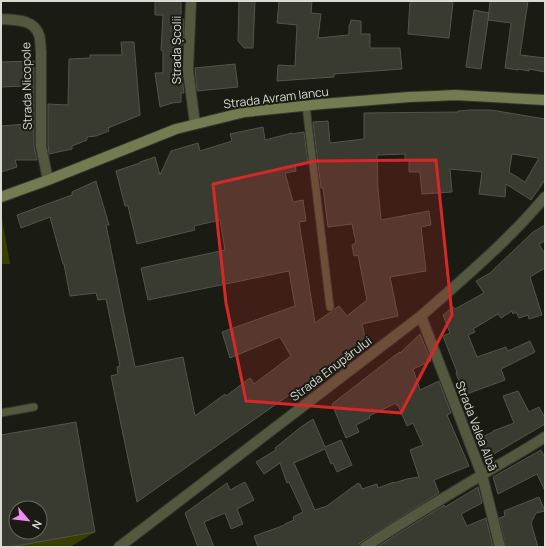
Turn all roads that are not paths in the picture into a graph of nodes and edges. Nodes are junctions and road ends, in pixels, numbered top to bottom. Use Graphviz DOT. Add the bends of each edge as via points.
graph roads {
  1 [pos="191,1"];
  2 [pos="1,19"];
  3 [pos="545,100"];
  4 [pos="306,106"];
  5 [pos="195,124"];
  6 [pos="48,180"];
  7 [pos="1,197"];
  8 [pos="545,197"];
  9 [pos="330,307"];
  10 [pos="421,316"];
  11 [pos="34,407"];
  12 [pos="1,413"];
  13 [pos="545,437"];
  14 [pos="482,475"];
  15 [pos="133,536"];
  16 [pos="119,547"];
  17 [pos="136,547"];
  18 [pos="365,547"];
  19 [pos="500,547"];
  1 -- 5 [label="street, Strada Școlii" via="188,70"];
  2 -- 6 [label="street, Strada Nicopole" via="20,20 36,29 40,36 41,146"];
  3 -- 4 [label="street, Strada Avram Iancu" via="455,95"];
  4 -- 5 [label="street, Strada Avram Iancu" via="245,112"];
  4 -- 9 [label="lane"];
  5 -- 6 [label="street, Strada Avram Iancu" via="176,129"];
  6 -- 7 [label="street, Strada Avram Iancu"];
  8 -- 10 [label="street, Strada Enupărului" via="511,234"];
  10 -- 14 [label="street, Strada Valea Albă"];
  10 -- 15 [label="street, Strada Enupărului"];
  11 -- 12 [label="lane"];
  13 -- 14 [label="street"];
  14 -- 18 [label="street"];
  14 -- 19 [label="street, Strada Valea Albă"];
  15 -- 16 [label="street, Strada Enupărului"];
  15 -- 17 [label="street"];
}
